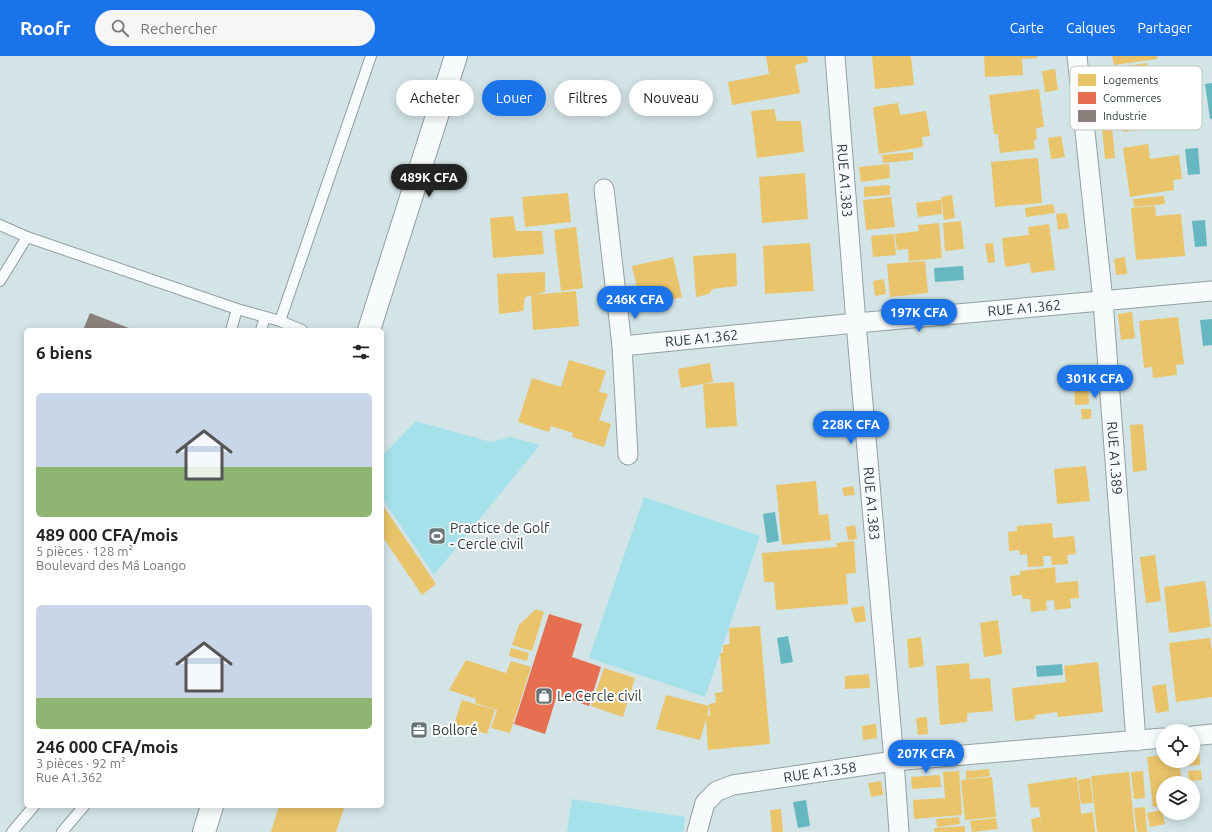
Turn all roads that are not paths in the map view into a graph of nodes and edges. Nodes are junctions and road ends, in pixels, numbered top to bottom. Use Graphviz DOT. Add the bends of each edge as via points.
graph roads {
  1 [pos="371,56"];
  2 [pos="456,56"];
  3 [pos="835,56"];
  4 [pos="1077,56"];
  5 [pos="1078,66"];
  6 [pos="1085,130"];
  7 [pos="604,189"];
  8 [pos="0,225"];
  9 [pos="27,237"];
  10 [pos="0,281"];
  11 [pos="1212,290"];
  12 [pos="1103,300"];
  13 [pos="237,309"];
  14 [pos="265,317"];
  15 [pos="280,321"];
  16 [pos="856,323"];
  17 [pos="232,328"];
  18 [pos="262,328"];
  19 [pos="297,328"];
  20 [pos="370,328"];
  21 [pos="622,346"];
  22 [pos="628,455"];
  23 [pos="1212,734"];
  24 [pos="1200,735"];
  25 [pos="1156,739"];
  26 [pos="1136,741"];
  27 [pos="894,761"];
  28 [pos="32,808"];
  29 [pos="82,808"];
  30 [pos="211,808"];
  31 [pos="12,832"];
  32 [pos="62,832"];
  33 [pos="204,832"];
  34 [pos="697,832"];
  35 [pos="899,832"];
  1 -- 15 [label="lane"];
  2 -- 20 [label="street"];
  3 -- 16 [label="street, RUE A1.383"];
  4 -- 5 [label="street, RUE A1.389"];
  6 -- 12 [label="street, RUE A1.389"];
  7 -- 21 [label="street"];
  8 -- 9 [label="lane"];
  9 -- 10 [label="lane"];
  9 -- 13 [label="lane"];
  11 -- 12 [label="street, RUE A1.362"];
  12 -- 16 [label="street, RUE A1.362"];
  12 -- 26 [label="street, RUE A1.389"];
  13 -- 14 [label="lane"];
  13 -- 17 [label="lane"];
  14 -- 15 [label="lane"];
  14 -- 18 [label="lane"];
  15 -- 19 [label="lane"];
  16 -- 21 [label="street, RUE A1.362"];
  16 -- 27 [label="street, RUE A1.383"];
  21 -- 22 [label="street"];
  23 -- 24 [label="street"];
  25 -- 26 [label="street, RUE A1.358"];
  26 -- 27 [label="street, RUE A1.358"];
  27 -- 34 [label="street, RUE A1.358" via="733,785 717,791 705,802"];
  27 -- 35 [label="street, RUE A1.383"];
  28 -- 31 [label="lane"];
  29 -- 32 [label="lane"];
  30 -- 33 [label="street"];
}
